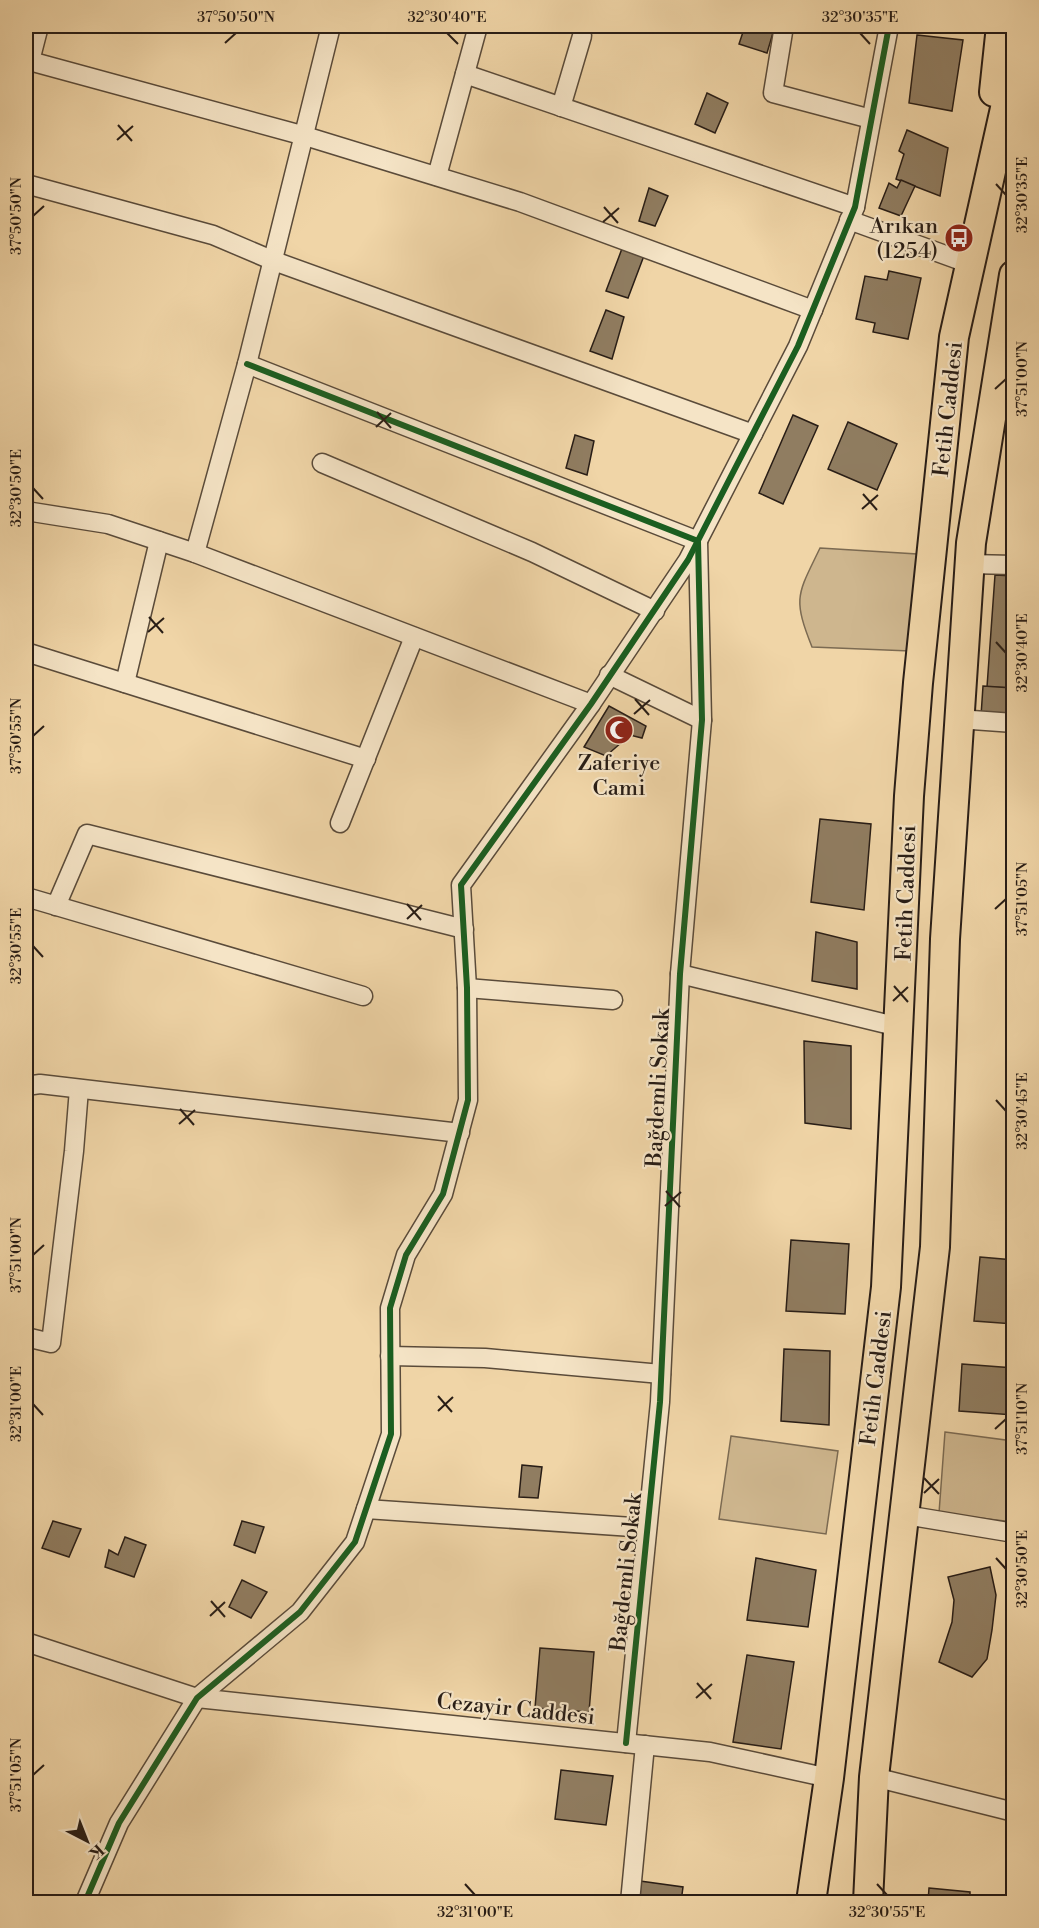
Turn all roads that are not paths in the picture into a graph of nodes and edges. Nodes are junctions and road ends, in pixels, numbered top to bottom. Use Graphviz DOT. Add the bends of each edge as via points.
graph roads {
  1 [pos="39,26"];
  2 [pos="331,26"];
  3 [pos="478,26"];
  4 [pos="784,26"];
  5 [pos="889,26"];
  6 [pos="1001,26"];
  7 [pos="582,36"];
  8 [pos="28,61"];
  9 [pos="1014,68"];
  10 [pos="465,74"];
  11 [pos="561,107"];
  12 [pos="871,119"];
  13 [pos="305,136"];
  14 [pos="995,151"];
  15 [pos="437,176"];
  16 [pos="26,184"];
  17 [pos="852,213"];
  18 [pos="274,261"];
  19 [pos="970,264"];
  20 [pos="1014,275"];
  21 [pos="813,310"];
  22 [pos="247,364"];
  23 [pos="753,434"];
  24 [pos="322,463"];
  25 [pos="26,511"];
  26 [pos="698,541"];
  27 [pos="159,542"];
  28 [pos="195,553"];
  29 [pos="969,564"];
  30 [pos="1014,565"];
  31 [pos="655,611"];
  32 [pos="414,637"];
  33 [pos="26,652"];
  34 [pos="609,675"];
  35 [pos="125,683"];
  36 [pos="591,704"];
  37 [pos="958,719"];
  38 [pos="702,720"];
  39 [pos="1014,723"];
  40 [pos="366,759"];
  41 [pos="340,824"];
  42 [pos="26,897"];
  43 [pos="57,906"];
  44 [pos="464,929"];
  45 [pos="681,974"];
  46 [pos="467,988"];
  47 [pos="363,996"];
  48 [pos="613,1000"];
  49 [pos="899,1027"];
  50 [pos="26,1086"];
  51 [pos="79,1089"];
  52 [pos="460,1132"];
  53 [pos="26,1337"];
  54 [pos="390,1356"];
  55 [pos="661,1374"];
  56 [pos="366,1509"];
  57 [pos="905,1515"];
  58 [pos="647,1528"];
  59 [pos="1014,1533"];
  60 [pos="26,1642"];
  61 [pos="196,1698"];
  62 [pos="626,1743"];
  63 [pos="645,1745"];
  64 [pos="874,1777"];
  65 [pos="829,1778"];
  66 [pos="1014,1812"];
  67 [pos="85,1902"];
  68 [pos="630,1902"];
  69 [pos="811,1902"];
  70 [pos="867,1902"];
  1 -- 8 [label="street"];
  2 -- 13 [label="street"];
  3 -- 10 [label="street"];
  4 -- 12 [label="street" via="773,93"];
  5 -- 12 [label="street"];
  6 -- 14 [label="main road" via="992,106"];
  7 -- 11 [label="street"];
  8 -- 13 [label="street"];
  9 -- 14 [label="main road, Fetih Caddesi"];
  10 -- 11 [label="street"];
  10 -- 15 [label="street"];
  11 -- 17 [label="street"];
  12 -- 17 [label="street"];
  13 -- 15 [label="street"];
  13 -- 18 [label="street"];
  14 -- 19 [label="main road, Fetih Caddesi"];
  15 -- 21 [label="street" via="520,202"];
  16 -- 18 [label="street" via="213,236"];
  17 -- 19 [label="street"];
  17 -- 21 [label="street"];
  18 -- 22 [label="street"];
  18 -- 23 [label="street"];
  19 -- 49 [label="main road, Fetih Caddesi" via="954,338 918,683"];
  20 -- 29 [label="main road, Fetih Caddesi"];
  21 -- 23 [label="street"];
  22 -- 26 [label="street"];
  22 -- 28 [label="street"];
  23 -- 26 [label="street"];
  24 -- 31 [label="street" via="532,552"];
  25 -- 27 [label="street" via="108,524"];
  26 -- 31 [label="street"];
  26 -- 38 [label="street, Bağdemli Sokak"];
  27 -- 28 [label="street"];
  27 -- 35 [label="street"];
  28 -- 32 [label="street"];
  29 -- 30 [label="street"];
  29 -- 37 [label="main road, Fetih Caddesi"];
  31 -- 34 [label="street"];
  32 -- 36 [label="street"];
  32 -- 40 [label="street"];
  33 -- 35 [label="street"];
  34 -- 36 [label="street"];
  34 -- 38 [label="street"];
  35 -- 40 [label="street"];
  36 -- 44 [label="street" via="461,885"];
  37 -- 39 [label="street"];
  37 -- 57 [label="main road, Fetih Caddesi" via="945,939 935,1247"];
  38 -- 45 [label="street, Bağdemli Sokak"];
  40 -- 41 [label="street"];
  42 -- 43 [label="street"];
  43 -- 44 [label="street" via="87,834"];
  43 -- 47 [label="street"];
  44 -- 46 [label="street"];
  45 -- 49 [label="street"];
  45 -- 55 [label="street, Bağdemli Sokak"];
  46 -- 48 [label="street"];
  46 -- 52 [label="street" via="468,1100"];
  49 -- 65 [label="main road, Fetih Caddesi" via="886,1287"];
  50 -- 51 [label="street"];
  51 -- 52 [label="street"];
  51 -- 53 [label="street" via="51,1343"];
  52 -- 54 [label="street" via="443,1194 406,1255 390,1308"];
  54 -- 55 [label="street" via="485,1358"];
  54 -- 56 [label="street" via="391,1434"];
  55 -- 58 [label="street, Bağdemli Sokak"];
  56 -- 58 [label="street"];
  56 -- 61 [label="street" via="355,1542 300,1612"];
  57 -- 59 [label="street"];
  57 -- 64 [label="main road, Fetih Caddesi"];
  58 -- 62 [label="street, Bağdemli Sokak"];
  60 -- 61 [label="street, Cezayir Caddesi"];
  61 -- 62 [label="street, Cezayir Caddesi"];
  61 -- 67 [label="street" via="119,1823"];
  62 -- 63 [label="street, Cezayir Caddesi"];
  63 -- 65 [label="street, Cezayir Caddesi" via="710,1752"];
  63 -- 68 [label="street"];
  64 -- 66 [label="street"];
  64 -- 70 [label="main road, Fetih Caddesi"];
  65 -- 69 [label="main road, Fetih Caddesi"];
}
